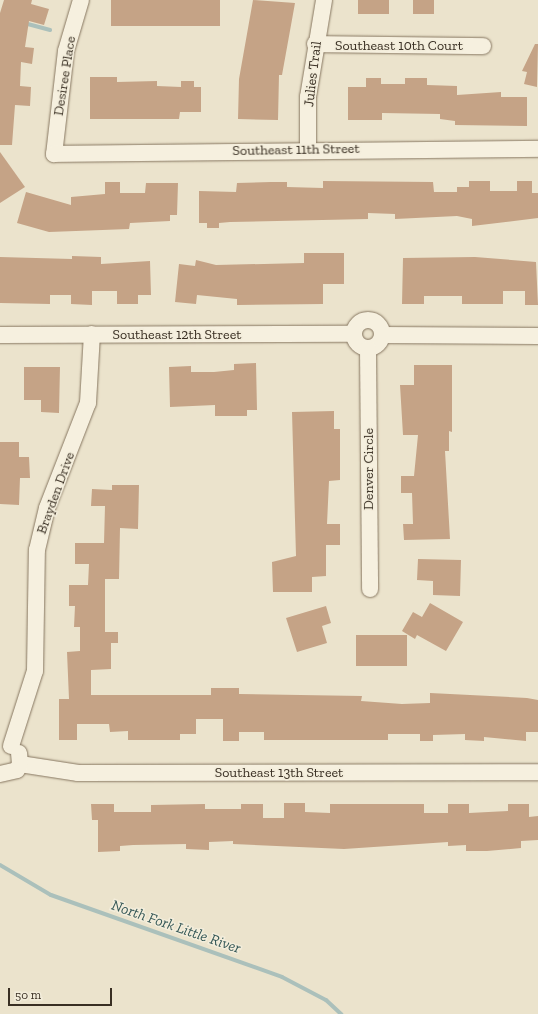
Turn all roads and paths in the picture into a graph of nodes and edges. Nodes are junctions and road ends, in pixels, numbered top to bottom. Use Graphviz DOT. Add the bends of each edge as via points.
graph roads {
  1 [pos="81,0"];
  2 [pos="324,0"];
  3 [pos="315,44"];
  4 [pos="483,46"];
  5 [pos="538,149"];
  6 [pos="308,150"];
  7 [pos="54,154"];
  8 [pos="0,334"];
  9 [pos="92,334"];
  10 [pos="353,334"];
  11 [pos="382,335"];
  12 [pos="538,336"];
  13 [pos="368,349"];
  14 [pos="370,589"];
  15 [pos="6,746"];
  16 [pos="20,764"];
  17 [pos="538,772"];
  18 [pos="0,774"];
  1 -- 7 [label="street, Desiree Place" via="66,51"];
  2 -- 3 [label="street, Julies Trail"];
  3 -- 4 [label="street, Southeast 10th Court"];
  3 -- 6 [label="street, Julies Trail" via="308,97"];
  5 -- 6 [label="street, Southeast 11th Street"];
  6 -- 7 [label="street, Southeast 11th Street"];
  8 -- 9 [label="street, Southeast 12th Street"];
  9 -- 10 [label="street, Southeast 12th Street"];
  9 -- 15 [label="street, Brayden Drive" via="88,403 47,508 37,550 35,671"];
  10 -- 11 [label="street" via="359,323 370,320 380,326"];
  10 -- 13 [label="street" via="356,343"];
  11 -- 12 [label="street"];
  11 -- 13 [label="street" via="379,344"];
  13 -- 14 [label="street, Denver Circle"];
  15 -- 16 [label="street" via="19,753"];
  16 -- 17 [label="street, Southeast 13th Street" via="78,773"];
  16 -- 18 [label="street" via="11,774"];
}
